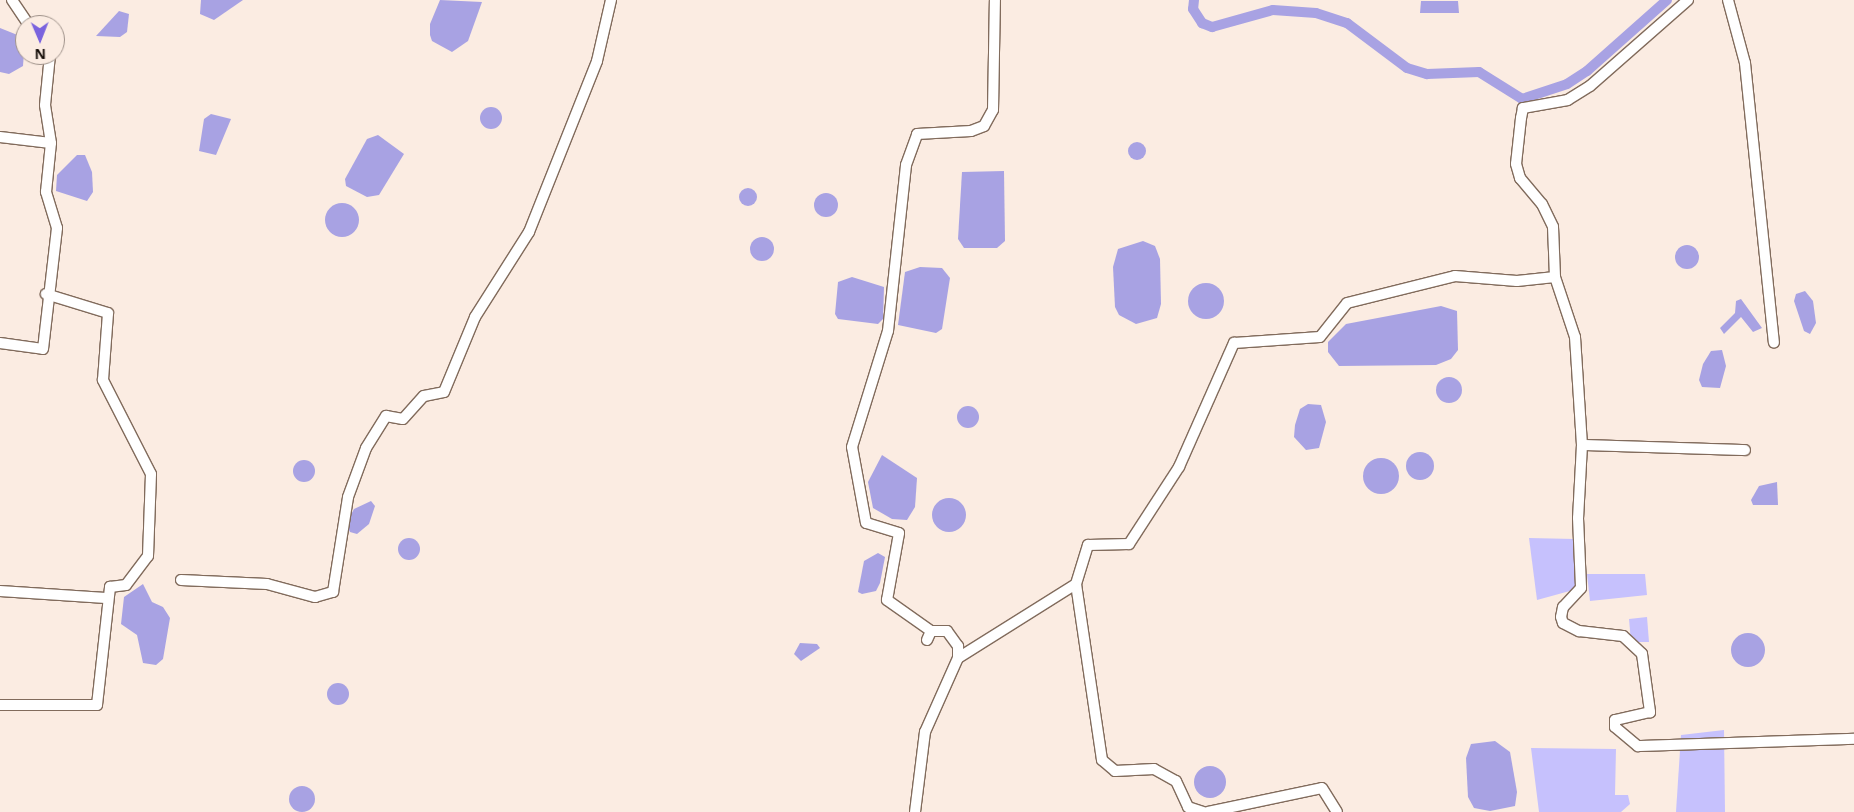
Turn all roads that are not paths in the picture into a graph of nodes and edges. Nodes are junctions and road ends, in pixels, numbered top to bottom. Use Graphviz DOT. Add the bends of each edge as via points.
graph roads {
  1 [pos="12,0"];
  2 [pos="611,0"];
  3 [pos="995,0"];
  4 [pos="1688,0"];
  5 [pos="1728,0"];
  6 [pos="22,15"];
  7 [pos="49,65"];
  8 [pos="0,137"];
  9 [pos="51,143"];
  10 [pos="1555,277"];
  11 [pos="46,294"];
  12 [pos="0,343"];
  13 [pos="1774,343"];
  14 [pos="1582,445"];
  15 [pos="1745,450"];
  16 [pos="181,580"];
  17 [pos="1076,584"];
  18 [pos="0,591"];
  19 [pos="106,598"];
  20 [pos="958,658"];
  21 [pos="0,706"];
  22 [pos="1854,739"];
  23 [pos="915,812"];
  24 [pos="1203,812"];
  25 [pos="1208,812"];
  26 [pos="1337,812"];
  1 -- 6 [label="street"];
  2 -- 16 [label="street" via="597,61 529,232 475,317 444,392 424,396 403,419 386,416 366,448 348,497 333,592 315,597 267,584"];
  3 -- 20 [label="street" via="993,110 984,126 971,131 917,134 906,165 888,331 852,447 866,522 899,533 887,600 929,636 947,631 958,646"];
  4 -- 10 [label="street" via="1590,86 1568,100 1523,108 1516,164 1520,178 1542,204 1546,220 1553,227"];
  5 -- 13 [label="street" via="1745,63"];
  7 -- 9 [label="street" via="45,105"];
  8 -- 9 [label="street"];
  9 -- 11 [label="street" via="46,192 57,228"];
  10 -- 14 [label="street" via="1576,337"];
  10 -- 17 [label="street" via="1517,281 1455,276 1347,303 1320,337 1234,343 1179,467 1129,544 1088,545"];
  11 -- 12 [label="street" via="43,349"];
  11 -- 19 [label="street" via="108,313 102,380 151,474 148,556 126,585 110,587"];
  14 -- 15 [label="street"];
  14 -- 22 [label="street" via="1578,518 1581,588 1567,602 1561,617 1563,623 1580,631 1623,636 1642,654 1650,712 1621,716 1615,720 1615,727 1638,746"];
  17 -- 20 [label="street"];
  17 -- 24 [label="street" via="1102,760 1115,770 1154,769 1176,781 1188,807"];
  18 -- 19 [label="street"];
  19 -- 21 [label="street" via="97,705"];
  20 -- 23 [label="street" via="925,732"];
  25 -- 26 [label="street" via="1322,788"];
}
